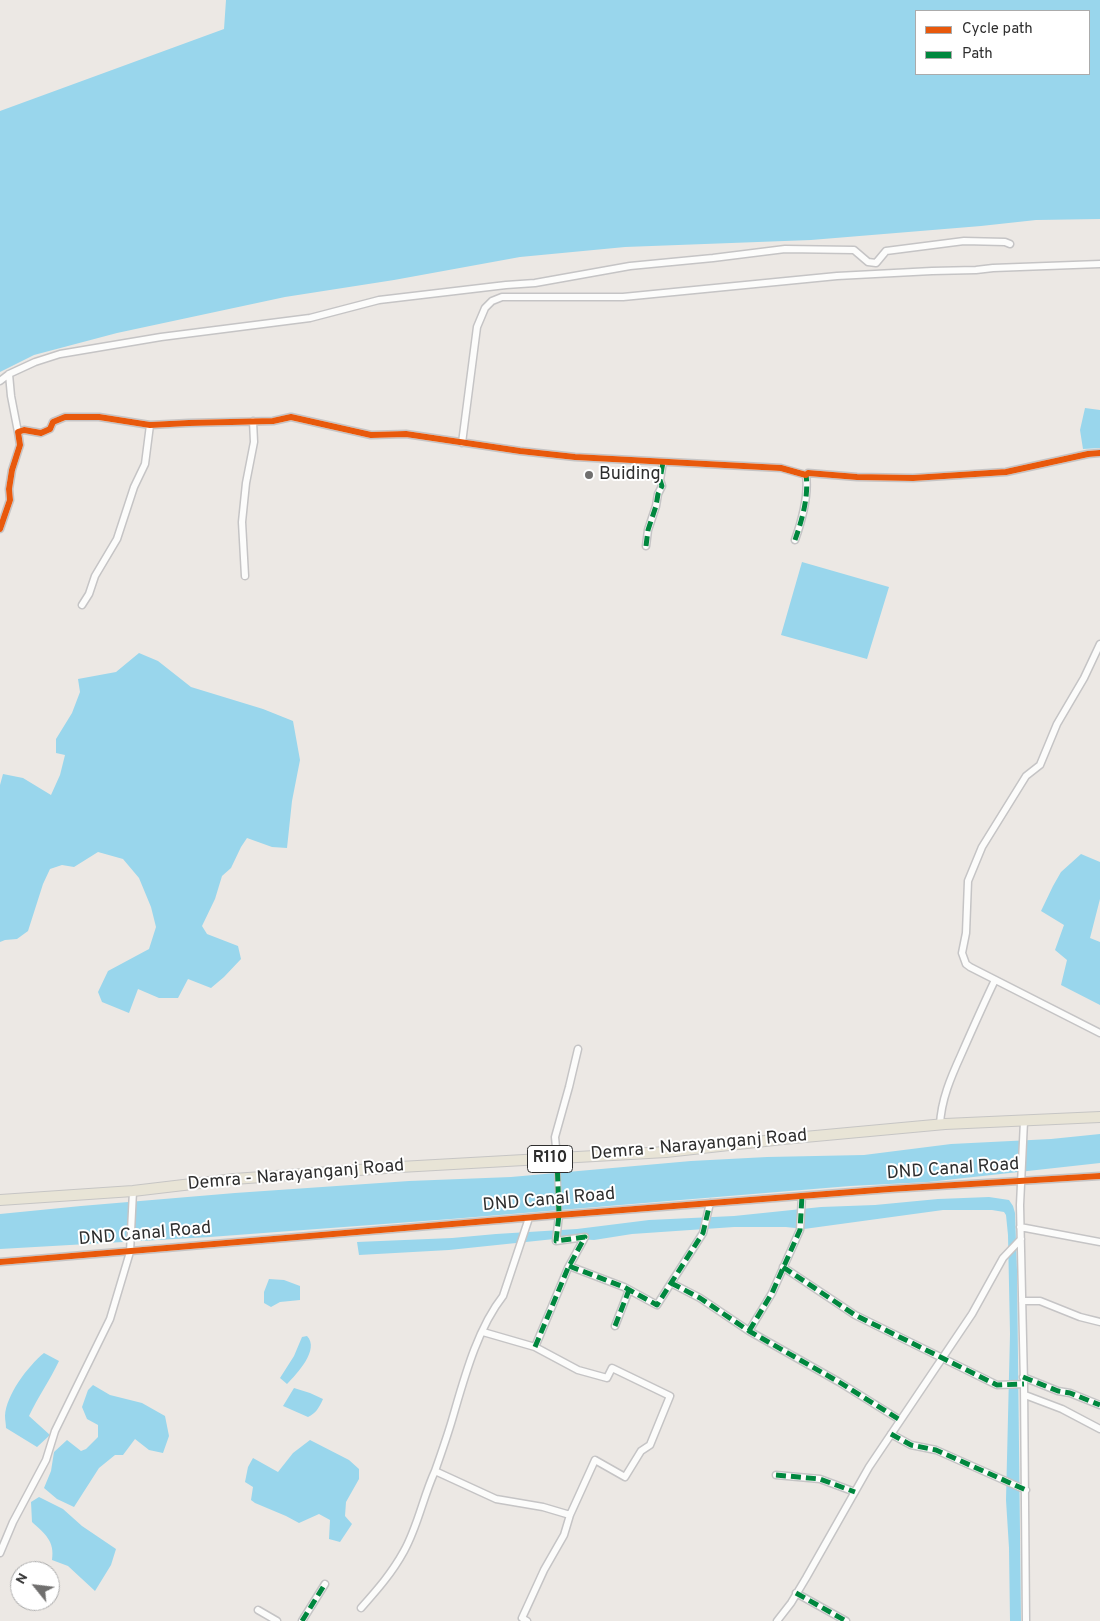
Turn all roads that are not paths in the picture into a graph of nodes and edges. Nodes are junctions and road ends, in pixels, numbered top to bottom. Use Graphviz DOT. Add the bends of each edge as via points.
graph roads {
  1 [pos="1010,244"];
  2 [pos="1100,264"];
  3 [pos="9,374"];
  4 [pos="0,381"];
  5 [pos="253,422"];
  6 [pos="150,425"];
  7 [pos="18,432"];
  8 [pos="462,443"];
  9 [pos="1100,453"];
  10 [pos="663,462"];
  11 [pos="806,475"];
  12 [pos="0,529"];
  13 [pos="795,540"];
  14 [pos="646,546"];
  15 [pos="245,576"];
  16 [pos="82,604"];
  17 [pos="1100,644"];
  18 [pos="995,980"];
  19 [pos="1100,1033"];
  20 [pos="578,1049"];
  21 [pos="1100,1117"];
  22 [pos="1024,1121"];
  23 [pos="940,1125"];
  24 [pos="557,1158"];
  25 [pos="1100,1176"];
  26 [pos="1020,1181"];
  27 [pos="133,1191"];
  28 [pos="802,1196"];
  29 [pos="0,1200"];
  30 [pos="710,1204"];
  31 [pos="559,1215"];
  32 [pos="529,1218"];
  33 [pos="1020,1227"];
  34 [pos="1021,1239"];
  35 [pos="1100,1242"];
  36 [pos="130,1252"];
  37 [pos="0,1262"];
  38 [pos="569,1266"];
  39 [pos="783,1267"];
  40 [pos="670,1283"];
  41 [pos="629,1290"];
  42 [pos="1022,1301"];
  43 [pos="1100,1322"];
  44 [pos="615,1326"];
  45 [pos="749,1331"];
  46 [pos="483,1332"];
  47 [pos="535,1346"];
  48 [pos="942,1357"];
  49 [pos="1024,1380"];
  50 [pos="1024,1395"];
  51 [pos="1100,1406"];
  52 [pos="900,1420"];
  53 [pos="1100,1429"];
  54 [pos="891,1434"];
  55 [pos="435,1471"];
  56 [pos="776,1475"];
  57 [pos="1026,1490"];
  58 [pos="855,1492"];
  59 [pos="570,1515"];
  60 [pos="0,1553"];
  61 [pos="325,1584"];
  62 [pos="796,1594"];
  63 [pos="362,1608"];
  64 [pos="258,1610"];
  65 [pos="277,1621"];
  66 [pos="302,1621"];
  67 [pos="527,1621"];
  68 [pos="777,1621"];
  69 [pos="846,1621"];
  70 [pos="1026,1621"];
  1 -- 3 [label="street" via="964,241 886,251 876,263 868,262 854,250 785,249 630,266 535,283 379,300 310,318 60,354"];
  2 -- 8 [label="street" via="837,276 623,297 502,297 485,308 478,327"];
  3 -- 4 [label="street"];
  3 -- 7 [label="street"];
  5 -- 6 [label="street"];
  5 -- 8 [label="street" via="291,417 371,435 406,434"];
  5 -- 15 [label="street" via="254,442 242,522"];
  6 -- 7 [label="street" via="99,417 65,417 41,433"];
  6 -- 16 [label="street" via="145,464 117,538"];
  7 -- 12 [label="street" via="20,445 12,470 10,500"];
  8 -- 10 [label="street" via="575,458"];
  9 -- 11 [label="street" via="1006,472 913,478"];
  10 -- 11 [label="street" via="781,468"];
  10 -- 14 [label="street" via="662,486"];
  11 -- 13 [label="street" via="804,505"];
  17 -- 18 [label="street" via="1057,724 1040,765 1026,776 982,848 968,880 963,958 970,967"];
  18 -- 19 [label="street"];
  18 -- 23 [label="street" via="944,1098"];
  20 -- 24 [label="street" via="555,1137"];
  21 -- 22 [label="main road, Demra - Narayanganj Road / R110"];
  22 -- 23 [label="main road, Demra - Narayanganj Road / R110"];
  22 -- 26 [label="street"];
  23 -- 24 [label="main road, Demra - Narayanganj Road / R110" via="666,1152"];
  24 -- 27 [label="main road, Demra - Narayanganj Road / R110" via="234,1179"];
  24 -- 31 [label="street"];
  25 -- 26 [label="street, DND Canal Road"];
  26 -- 28 [label="street, DND Canal Road"];
  26 -- 33 [label="street"];
  27 -- 29 [label="main road, Demra - Narayanganj Road / R110"];
  27 -- 36 [label="street"];
  28 -- 30 [label="street, DND Canal Road"];
  28 -- 39 [label="street" via="800,1230"];
  30 -- 31 [label="street, DND Canal Road"];
  30 -- 40 [label="street" via="703,1233"];
  31 -- 32 [label="street, DND Canal Road"];
  31 -- 38 [label="street" via="556,1241 585,1238"];
  32 -- 36 [label="street, DND Canal Road"];
  32 -- 46 [label="street" via="503,1296"];
  33 -- 34 [label="street"];
  33 -- 35 [label="street"];
  34 -- 42 [label="street"];
  34 -- 48 [label="street" via="1003,1258 972,1314"];
  36 -- 37 [label="street, DND Canal Road"];
  36 -- 60 [label="street" via="110,1319"];
  38 -- 41 [label="street"];
  38 -- 47 [label="street"];
  39 -- 45 [label="street"];
  39 -- 48 [label="street" via="855,1315"];
  40 -- 41 [label="street" via="657,1305"];
  40 -- 45 [label="street" via="700,1298"];
  41 -- 44 [label="street"];
  42 -- 43 [label="street" via="1040,1302"];
  42 -- 49 [label="street"];
  45 -- 52 [label="street"];
  46 -- 47 [label="street"];
  46 -- 55 [label="street" via="465,1374"];
  47 -- 59 [label="street" via="578,1370 607,1378 612,1368 670,1396 650,1446 641,1451 625,1477 595,1460"];
  48 -- 49 [label="street" via="998,1386"];
  48 -- 52 [label="street"];
  49 -- 50 [label="street"];
  49 -- 51 [label="street" via="1070,1392"];
  50 -- 53 [label="street" via="1062,1409"];
  50 -- 57 [label="street"];
  52 -- 54 [label="street"];
  54 -- 57 [label="street"];
  54 -- 58 [label="street"];
  55 -- 59 [label="street" via="496,1499 543,1506"];
  55 -- 63 [label="street" via="404,1550 389,1576"];
  56 -- 58 [label="street" via="820,1480"];
  57 -- 70 [label="street"];
  58 -- 62 [label="street"];
  59 -- 67 [label="street" via="564,1536 522,1618"];
  61 -- 66 [label="street"];
  62 -- 68 [label="street"];
  62 -- 69 [label="street"];
  64 -- 65 [label="street"];
}
